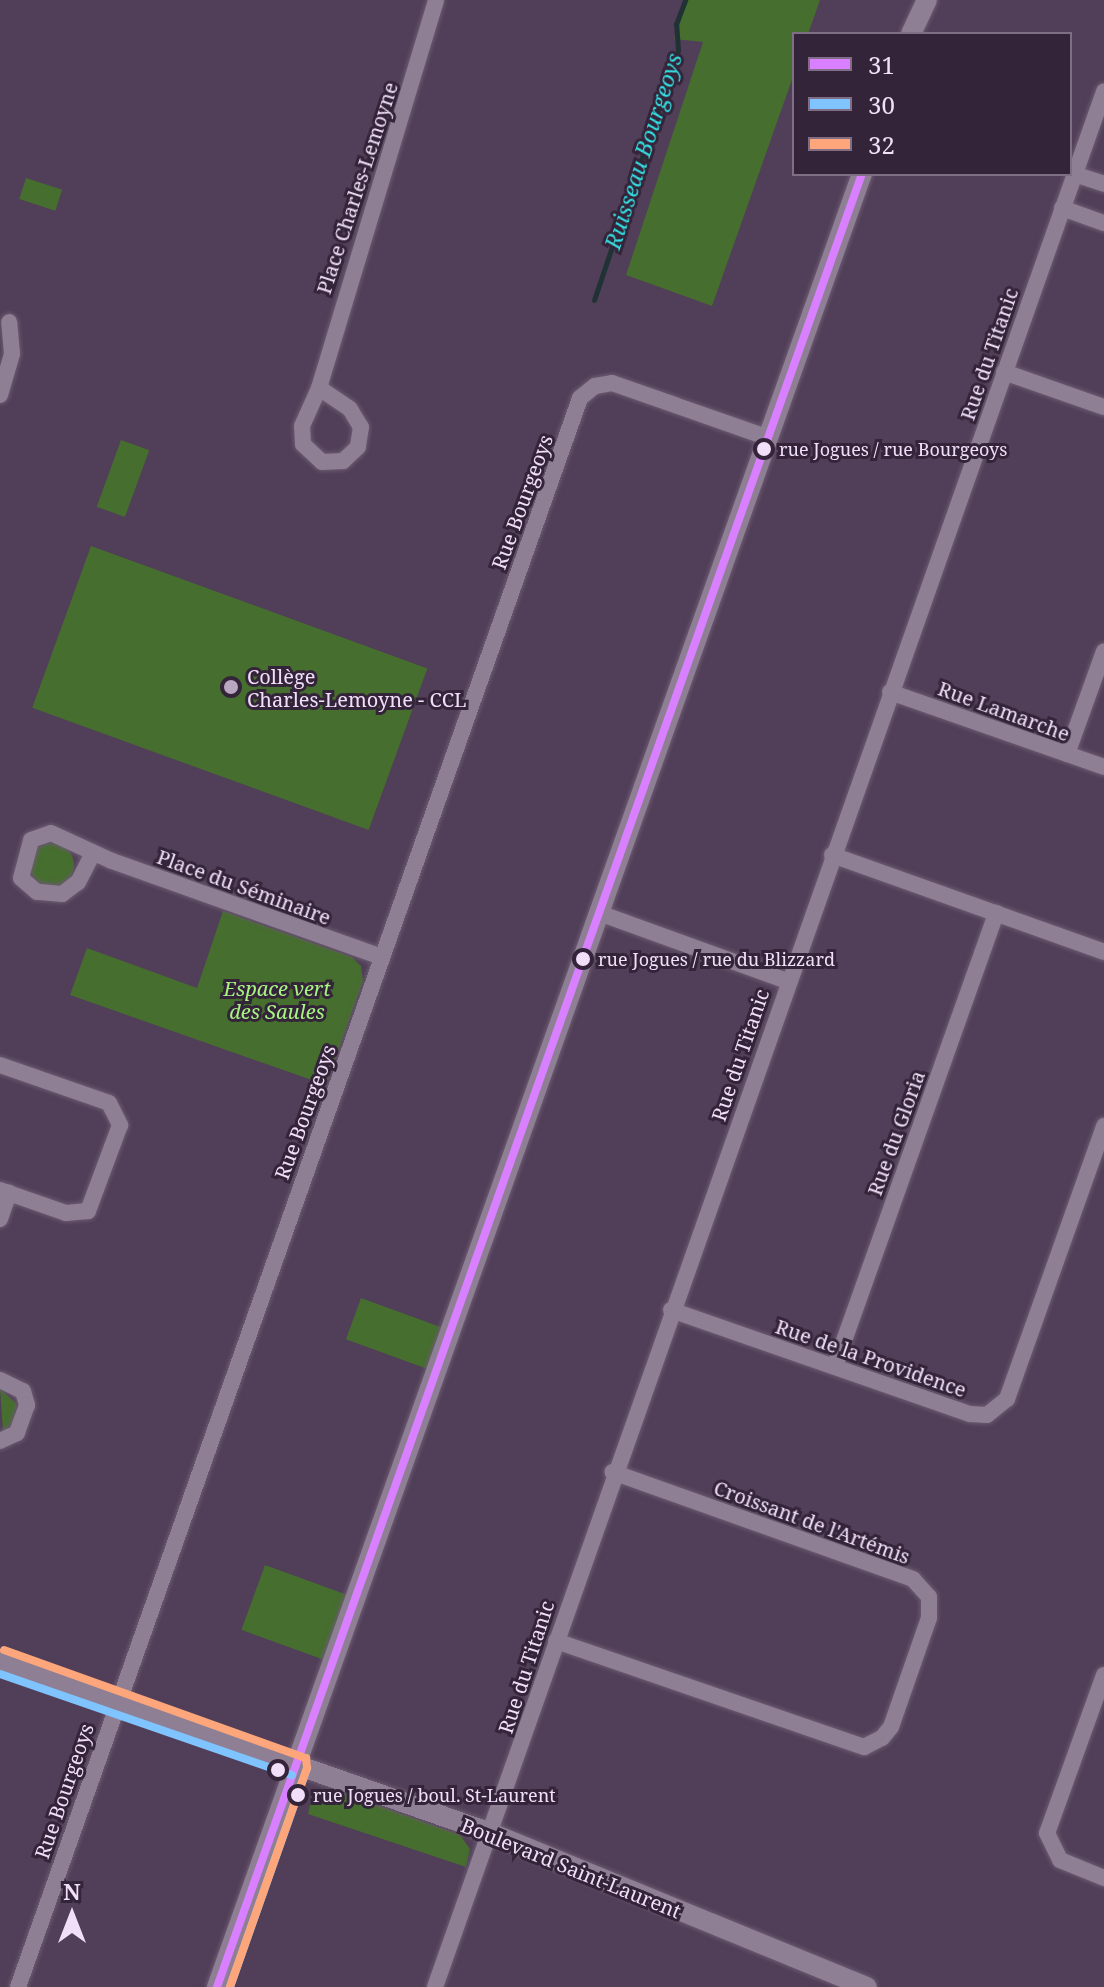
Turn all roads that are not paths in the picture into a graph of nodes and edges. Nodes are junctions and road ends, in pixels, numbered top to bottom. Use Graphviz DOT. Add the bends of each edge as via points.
graph roads {
  1 [pos="436,0"];
  2 [pos="927,0"];
  3 [pos="912,32"];
  4 [pos="1104,92"];
  5 [pos="1074,174"];
  6 [pos="861,176"];
  7 [pos="1104,184"];
  8 [pos="1062,208"];
  9 [pos="1104,223"];
  10 [pos="9,322"];
  11 [pos="1004,372"];
  12 [pos="319,388"];
  13 [pos="0,395"];
  14 [pos="1104,407"];
  15 [pos="769,438"];
  16 [pos="1104,651"];
  17 [pos="890,692"];
  18 [pos="1067,754"];
  19 [pos="1104,767"];
  20 [pos="93,853"];
  21 [pos="832,855"];
  22 [pos="599,913"];
  23 [pos="996,913"];
  24 [pos="1104,952"];
  25 [pos="381,957"];
  26 [pos="787,981"];
  27 [pos="0,1065"];
  28 [pos="1104,1126"];
  29 [pos="5,1192"];
  30 [pos="0,1219"];
  31 [pos="671,1310"];
  32 [pos="835,1366"];
  33 [pos="0,1380"];
  34 [pos="0,1441"];
  35 [pos="613,1472"];
  36 [pos="556,1641"];
  37 [pos="0,1661"];
  38 [pos="1104,1675"];
  39 [pos="116,1701"];
  40 [pos="296,1764"];
  41 [pos="491,1833"];
  42 [pos="1104,1878"];
  43 [pos="18,1987"];
  44 [pos="217,1987"];
  45 [pos="435,1987"];
  46 [pos="867,1987"];
  1 -- 12 [label="street, Place Charles-Lemoyne"];
  2 -- 3 [label="street"];
  4 -- 5 [label="street, Rue du Titanic"];
  5 -- 7 [label="street"];
  5 -- 8 [label="street, Rue du Titanic"];
  6 -- 15 [label="street"];
  8 -- 9 [label="street"];
  8 -- 11 [label="street, Rue du Titanic"];
  10 -- 13 [label="street" via="12,354"];
  11 -- 14 [label="street"];
  11 -- 17 [label="street, Rue du Titanic"];
  12 -- 12 [label="street, Place Charles-Lemoyne" via="302,426 303,444 322,462 343,461 358,447 361,427 350,409"];
  15 -- 22 [label="street"];
  15 -- 25 [label="street, Rue Bourgeoys" via="612,383 595,386 580,398"];
  16 -- 18 [label="street"];
  17 -- 18 [label="street, Rue Lamarche"];
  17 -- 21 [label="street, Rue du Titanic"];
  18 -- 19 [label="street, Rue Lamarche"];
  20 -- 20 [label="street, Place du Séminaire" via="55,834 40,833 26,848 21,878 37,892 62,894 78,882"];
  20 -- 25 [label="street, Place du Séminaire"];
  21 -- 23 [label="street"];
  21 -- 26 [label="street, Rue du Titanic"];
  22 -- 26 [label="street"];
  22 -- 40 [label="street"];
  23 -- 24 [label="street"];
  23 -- 32 [label="street, Rue du Gloria"];
  25 -- 39 [label="street, Rue Bourgeoys"];
  26 -- 31 [label="street, Rue du Titanic"];
  27 -- 29 [label="street" via="109,1103 120,1118 88,1211 66,1213"];
  28 -- 32 [label="street, Rue de la Providence" via="1000,1407 974,1416"];
  29 -- 30 [label="street"];
  31 -- 32 [label="street, Rue de la Providence"];
  31 -- 35 [label="street, Rue du Titanic"];
  33 -- 34 [label="street" via="23,1391 27,1405 17,1433"];
  35 -- 36 [label="street, Rue du Titanic"];
  35 -- 36 [label="street, Croissant de l'Artémis" via="913,1579 929,1597 929,1618 891,1727 864,1747"];
  36 -- 41 [label="street, Rue du Titanic"];
  37 -- 39 [label="street, Boulevard Saint-Laurent"];
  38 -- 42 [label="street" via="1047,1833 1060,1860"];
  39 -- 40 [label="street, Boulevard Saint-Laurent"];
  39 -- 43 [label="street, Rue Bourgeoys"];
  40 -- 41 [label="street, Boulevard Saint-Laurent"];
  40 -- 44 [label="street"];
  41 -- 45 [label="street, Rue du Titanic"];
  41 -- 46 [label="street, Boulevard Saint-Laurent"];
}
